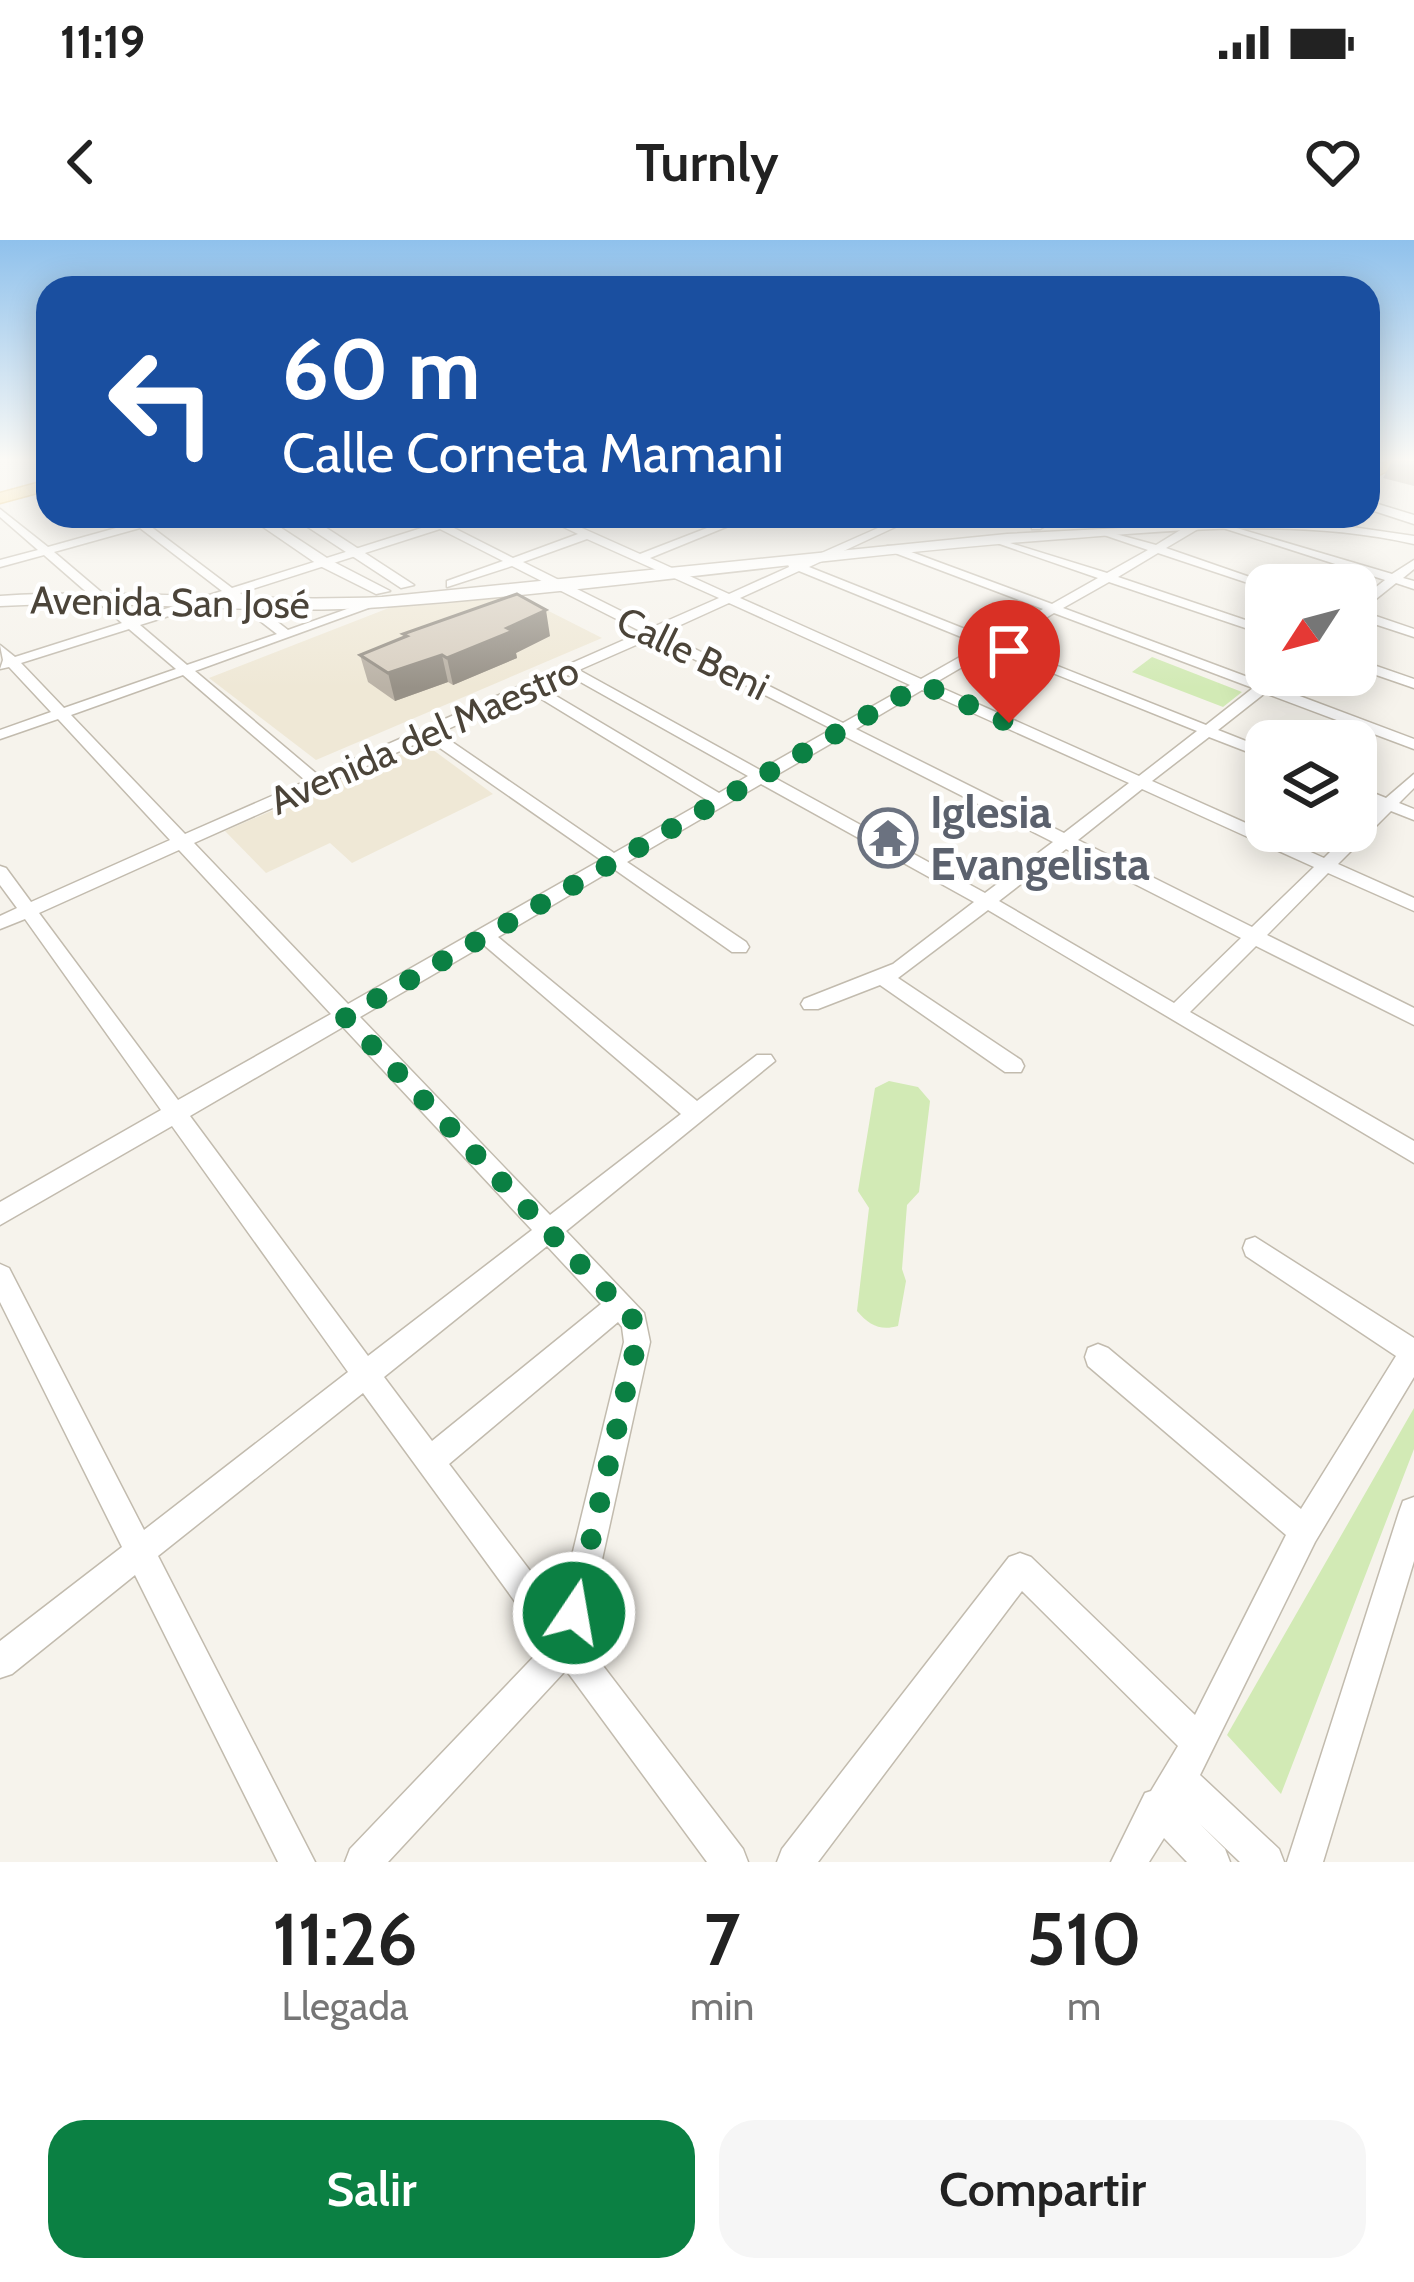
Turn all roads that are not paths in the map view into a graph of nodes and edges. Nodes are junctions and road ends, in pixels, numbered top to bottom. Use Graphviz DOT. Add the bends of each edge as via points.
graph roads {
  1 [pos="28,537"];
  2 [pos="86,537"];
  3 [pos="159,537"];
  4 [pos="285,537"];
  5 [pos="330,537"];
  6 [pos="408,537"];
  7 [pos="461,537"];
  8 [pos="582,537"];
  9 [pos="591,537"];
  10 [pos="700,537"];
  11 [pos="867,537"];
  12 [pos="919,537"];
  13 [pos="1031,537"];
  14 [pos="1119,537"];
  15 [pos="1172,537"];
  16 [pos="1268,537"];
  17 [pos="995,539"];
  18 [pos="855,542"];
  19 [pos="891,548"];
  20 [pos="1157,549"];
  21 [pos="44,551"];
  22 [pos="356,554"];
  23 [pos="828,554"];
  24 [pos="779,560"];
  25 [pos="643,561"];
  26 [pos="325,563"];
  27 [pos="511,563"];
  28 [pos="1414,563"];
  29 [pos="0,564"];
  30 [pos="798,567"];
  31 [pos="666,572"];
  32 [pos="1110,574"];
  33 [pos="536,575"];
  34 [pos="1245,578"];
  35 [pos="1392,579"];
  36 [pos="451,584"];
  37 [pos="555,585"];
  38 [pos="1414,585"];
  39 [pos="385,590"];
  40 [pos="0,591"];
  41 [pos="90,592"];
  42 [pos="1377,592"];
  43 [pos="236,594"];
  44 [pos="212,600"];
  45 [pos="728,600"];
  46 [pos="0,601"];
  47 [pos="1054,607"];
  48 [pos="1377,619"];
  49 [pos="1245,623"];
  50 [pos="131,625"];
  51 [pos="1414,633"];
  52 [pos="284,634"];
  53 [pos="650,634"];
  54 [pos="992,641"];
  55 [pos="0,649"];
  56 [pos="6,664"];
  57 [pos="182,669"];
  58 [pos="568,670"];
  59 [pos="1377,671"];
  60 [pos="1245,672"];
  61 [pos="922,684"];
  62 [pos="1414,684"];
  63 [pos="531,687"];
  64 [pos="1251,696"];
  65 [pos="1306,696"];
  66 [pos="58,715"];
  67 [pos="847,728"];
  68 [pos="1205,729"];
  69 [pos="429,733"];
  70 [pos="0,735"];
  71 [pos="1414,744"];
  72 [pos="1245,745"];
  73 [pos="760,778"];
  74 [pos="1414,779"];
  75 [pos="317,782"];
  76 [pos="1139,782"];
  77 [pos="1377,799"];
  78 [pos="721,801"];
  79 [pos="1387,803"];
  80 [pos="1414,815"];
  81 [pos="1067,840"];
  82 [pos="180,843"];
  83 [pos="614,864"];
  84 [pos="1330,866"];
  85 [pos="0,872"];
  86 [pos="987,902"];
  87 [pos="1414,905"];
  88 [pos="28,910"];
  89 [pos="0,923"];
  90 [pos="486,937"];
  91 [pos="1256,937"];
  92 [pos="739,946"];
  93 [pos="881,976"];
  94 [pos="811,1004"];
  95 [pos="1175,1014"];
  96 [pos="345,1017"];
  97 [pos="1414,1017"];
  98 [pos="764,1060"];
  99 [pos="1013,1066"];
  100 [pos="176,1114"];
  101 [pos="697,1114"];
  102 [pos="1414,1153"];
  103 [pos="0,1214"];
  104 [pos="548,1232"];
  105 [pos="1255,1248"];
  106 [pos="0,1276"];
  107 [pos="618,1306"];
  108 [pos="1414,1352"];
  109 [pos="1098,1357"];
  110 [pos="366,1376"];
  111 [pos="428,1462"];
  112 [pos="1414,1512"];
  113 [pos="1304,1532"];
  114 [pos="141,1554"];
  115 [pos="567,1645"];
  116 [pos="0,1661"];
  117 [pos="1199,1743"];
  118 [pos="1167,1791"];
  119 [pos="297,1862"];
  120 [pos="363,1862"];
  121 [pos="730,1862"];
  122 [pos="795,1862"];
  123 [pos="1129,1862"];
  124 [pos="1212,1862"];
  125 [pos="1266,1862"];
  126 [pos="1305,1862"];
  1 -- 21 [label="street"];
  2 -- 21 [label="street"];
  3 -- 43 [label="street"];
  4 -- 26 [label="street"];
  5 -- 22 [label="street"];
  6 -- 22 [label="street"];
  7 -- 27 [label="street, Calle Beni"];
  8 -- 27 [label="street"];
  9 -- 25 [label="street"];
  10 -- 25 [label="street"];
  11 -- 18 [label="street, Avenida del Maestro"];
  12 -- 18 [label="street, Avenida San José"];
  13 -- 17 [label="street, Avenida San José"];
  14 -- 20 [label="street"];
  15 -- 20 [label="street"];
  16 -- 35 [label="street"];
  17 -- 19 [label="street, Avenida San José"];
  17 -- 32 [label="street"];
  18 -- 23 [label="street, Avenida del Maestro"];
  18 -- 25 [label="street, Avenida San José"];
  19 -- 23 [label="street, Avenida San José"];
  19 -- 47 [label="street"];
  20 -- 32 [label="street"];
  20 -- 34 [label="street"];
  21 -- 29 [label="street"];
  21 -- 41 [label="street"];
  22 -- 26 [label="street"];
  22 -- 39 [label="street"];
  23 -- 24 [label="street, Avenida San José"];
  23 -- 30 [label="street, Avenida del Maestro"];
  24 -- 30 [label="street"];
  24 -- 31 [label="street, Avenida San José"];
  25 -- 31 [label="street"];
  25 -- 33 [label="street, Avenida San José"];
  26 -- 39 [label="street"];
  26 -- 43 [label="street"];
  27 -- 33 [label="street, Calle Beni"];
  27 -- 36 [label="street"];
  28 -- 35 [label="street"];
  30 -- 45 [label="street, Avenida del Maestro"];
  30 -- 54 [label="street"];
  31 -- 37 [label="street, Avenida San José"];
  31 -- 45 [label="street"];
  32 -- 47 [label="street"];
  32 -- 49 [label="street"];
  33 -- 36 [label="street, Avenida San José"];
  33 -- 37 [label="street, Calle Beni"];
  35 -- 38 [label="street"];
  35 -- 42 [label="street"];
  36 -- 39 [label="street, Avenida San José"];
  37 -- 39 [label="street, Avenida San José"];
  37 -- 53 [label="street, Calle Beni"];
  39 -- 43 [label="street, Avenida San José"];
  39 -- 52 [label="street"];
  40 -- 41 [label="street, Avenida San José"];
  41 -- 43 [label="street, Avenida San José"];
  41 -- 44 [label="street, Avenida San José"];
  41 -- 46 [label="street, Avenida San José"];
  41 -- 50 [label="street"];
  43 -- 44 [label="street, Avenida San José"];
  43 -- 52 [label="street"];
  44 -- 50 [label="street"];
  45 -- 53 [label="street, Avenida del Maestro"];
  45 -- 61 [label="street"];
  47 -- 54 [label="street"];
  47 -- 60 [label="street"];
  48 -- 51 [label="street"];
  50 -- 56 [label="street"];
  50 -- 57 [label="street"];
  52 -- 57 [label="street"];
  53 -- 58 [label="street, Avenida del Maestro"];
  53 -- 67 [label="street, Calle Beni"];
  54 -- 61 [label="street"];
  54 -- 68 [label="street"];
  55 -- 56 [label="street"];
  56 -- 66 [label="street"];
  57 -- 66 [label="street"];
  57 -- 75 [label="street"];
  58 -- 63 [label="street, Avenida del Maestro"];
  58 -- 73 [label="street"];
  59 -- 62 [label="street"];
  61 -- 67 [label="street"];
  61 -- 76 [label="street"];
  63 -- 69 [label="street, Avenida del Maestro"];
  63 -- 78 [label="street"];
  64 -- 68 [label="street"];
  65 -- 71 [label="street"];
  66 -- 70 [label="street"];
  66 -- 82 [label="street"];
  67 -- 73 [label="street"];
  67 -- 81 [label="street, Calle Beni"];
  68 -- 72 [label="street"];
  68 -- 76 [label="street"];
  69 -- 75 [label="street, Avenida del Maestro"];
  69 -- 83 [label="street"];
  73 -- 78 [label="street"];
  73 -- 86 [label="street"];
  74 -- 79 [label="street"];
  75 -- 82 [label="street, Avenida del Maestro"];
  76 -- 81 [label="street"];
  76 -- 84 [label="street"];
  77 -- 79 [label="street"];
  78 -- 83 [label="street"];
  79 -- 80 [label="street"];
  79 -- 84 [label="street"];
  81 -- 86 [label="street"];
  81 -- 91 [label="street, Calle Beni"];
  82 -- 88 [label="street, Avenida del Maestro"];
  82 -- 96 [label="street"];
  83 -- 90 [label="street"];
  83 -- 92 [label="street"];
  84 -- 87 [label="street"];
  84 -- 91 [label="street"];
  85 -- 88 [label="street"];
  86 -- 93 [label="street"];
  86 -- 95 [label="street"];
  88 -- 89 [label="street, Avenida del Maestro"];
  88 -- 100 [label="street"];
  90 -- 96 [label="street"];
  90 -- 101 [label="street"];
  91 -- 95 [label="street"];
  91 -- 97 [label="street, Calle Beni"];
  93 -- 94 [label="street"];
  93 -- 99 [label="street"];
  95 -- 102 [label="street"];
  96 -- 100 [label="street"];
  96 -- 104 [label="street"];
  98 -- 101 [label="street"];
  100 -- 103 [label="street"];
  100 -- 110 [label="street"];
  101 -- 104 [label="street"];
  104 -- 107 [label="street"];
  104 -- 110 [label="street"];
  105 -- 108 [label="street"];
  106 -- 114 [label="street"];
  107 -- 111 [label="street"];
  107 -- 115 [label="street" via="635,1322 637,1342"];
  108 -- 113 [label="street"];
  109 -- 113 [label="street"];
  110 -- 111 [label="street"];
  110 -- 114 [label="street"];
  111 -- 115 [label="street"];
  112 -- 126 [label="street"];
  113 -- 117 [label="street"];
  114 -- 116 [label="street"];
  114 -- 119 [label="street"];
  115 -- 120 [label="street"];
  115 -- 121 [label="street"];
  117 -- 118 [label="street"];
  117 -- 122 [label="street" via="1020,1568"];
  118 -- 123 [label="street"];
  118 -- 124 [label="street"];
  118 -- 125 [label="street"];
}
